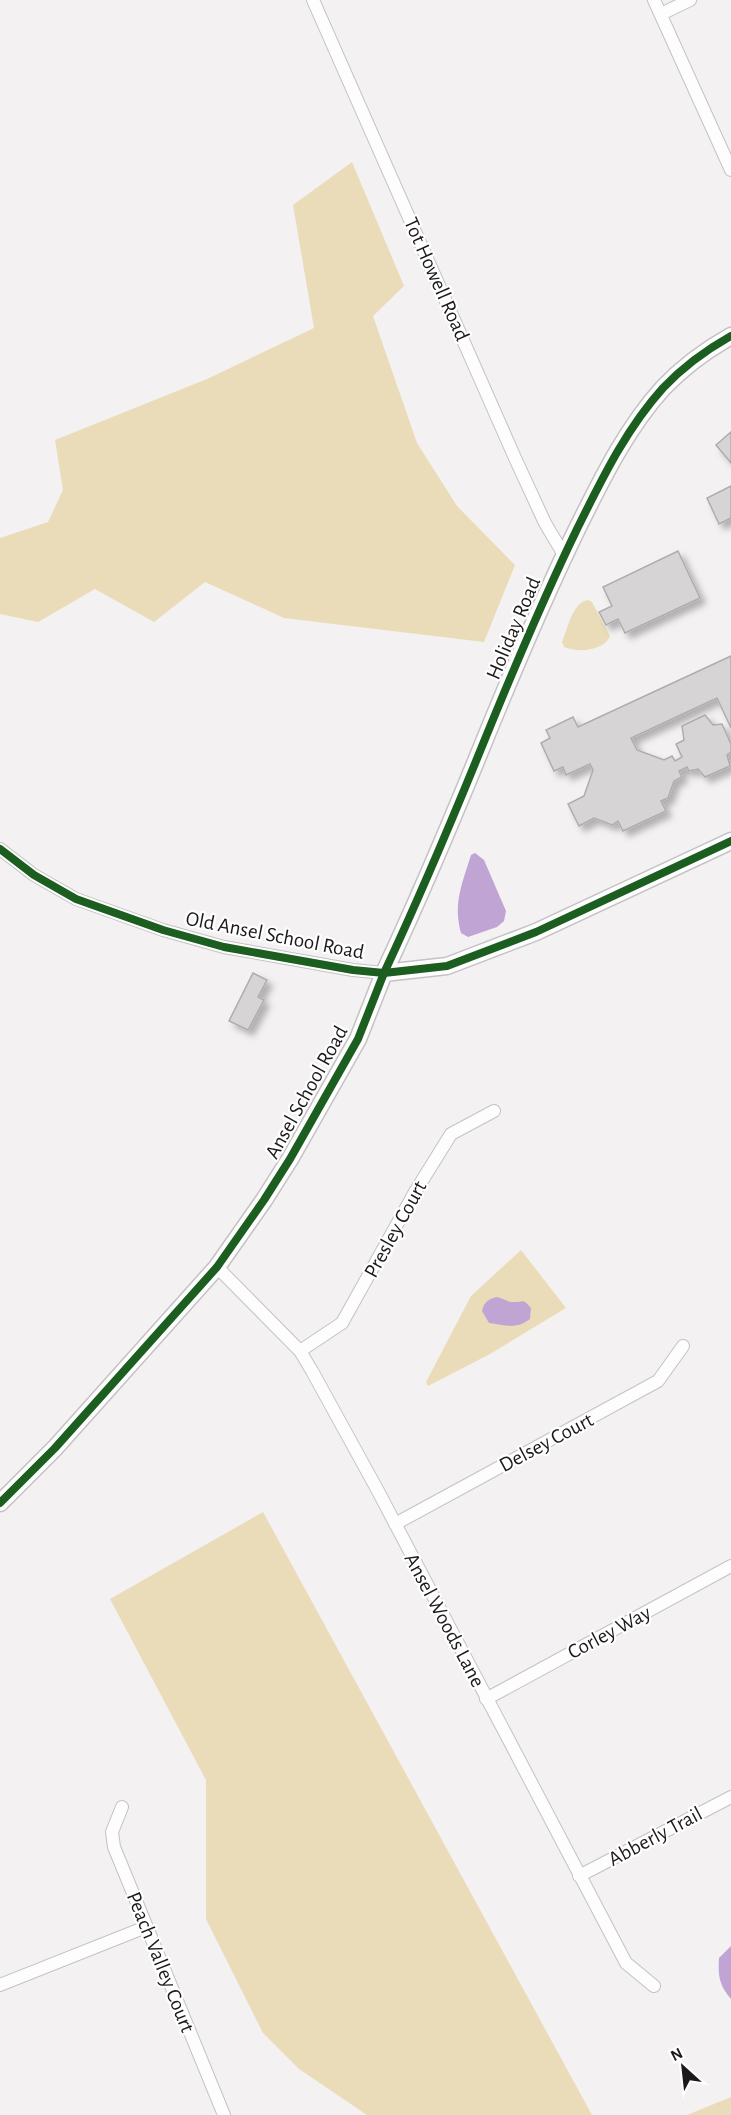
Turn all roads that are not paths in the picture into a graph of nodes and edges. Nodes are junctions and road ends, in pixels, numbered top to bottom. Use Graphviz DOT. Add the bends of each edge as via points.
graph roads {
  1 [pos="313,0"];
  2 [pos="654,0"];
  3 [pos="690,0"];
  4 [pos="661,14"];
  5 [pos="731,170"];
  6 [pos="731,336"];
  7 [pos="564,555"];
  8 [pos="731,842"];
  9 [pos="0,849"];
  10 [pos="384,973"];
  11 [pos="494,1111"];
  12 [pos="217,1267"];
  13 [pos="683,1346"];
  14 [pos="300,1351"];
  15 [pos="0,1503"];
  16 [pos="395,1524"];
  17 [pos="731,1566"];
  18 [pos="486,1699"];
  19 [pos="731,1797"];
  20 [pos="122,1807"];
  21 [pos="579,1876"];
  22 [pos="146,1926"];
  23 [pos="0,1985"];
  24 [pos="654,1986"];
  25 [pos="224,2115"];
  1 -- 7 [label="street, Tot Howell Road" via="515,458"];
  2 -- 4 [label="street"];
  3 -- 4 [label="street"];
  4 -- 5 [label="street"];
  6 -- 7 [label="street, Holiday Road" via="683,369 641,416 616,454"];
  7 -- 10 [label="street, Holiday Road"];
  8 -- 10 [label="street" via="536,932 447,966"];
  9 -- 10 [label="street, Old Ansel School Road" via="34,875 76,899 163,930 224,947"];
  10 -- 12 [label="street, Ansel School Road" via="358,1039 296,1149"];
  11 -- 14 [label="street, Presley Court" via="451,1134 342,1323"];
  12 -- 14 [label="street, Ansel Woods Lane"];
  12 -- 15 [label="street, Ansel School Road" via="55,1448"];
  13 -- 16 [label="street, Delsey Court" via="658,1381"];
  14 -- 16 [label="street, Ansel Woods Lane"];
  16 -- 18 [label="street, Ansel Woods Lane"];
  17 -- 18 [label="street, Corley Way"];
  18 -- 21 [label="street, Ansel Woods Lane"];
  19 -- 21 [label="street, Abberly Trail"];
  20 -- 22 [label="street, Peach Valley Court" via="112,1838"];
  21 -- 24 [label="street, Ansel Woods Lane" via="626,1963"];
  22 -- 23 [label="street"];
  22 -- 25 [label="street, Peach Valley Court"];
}
